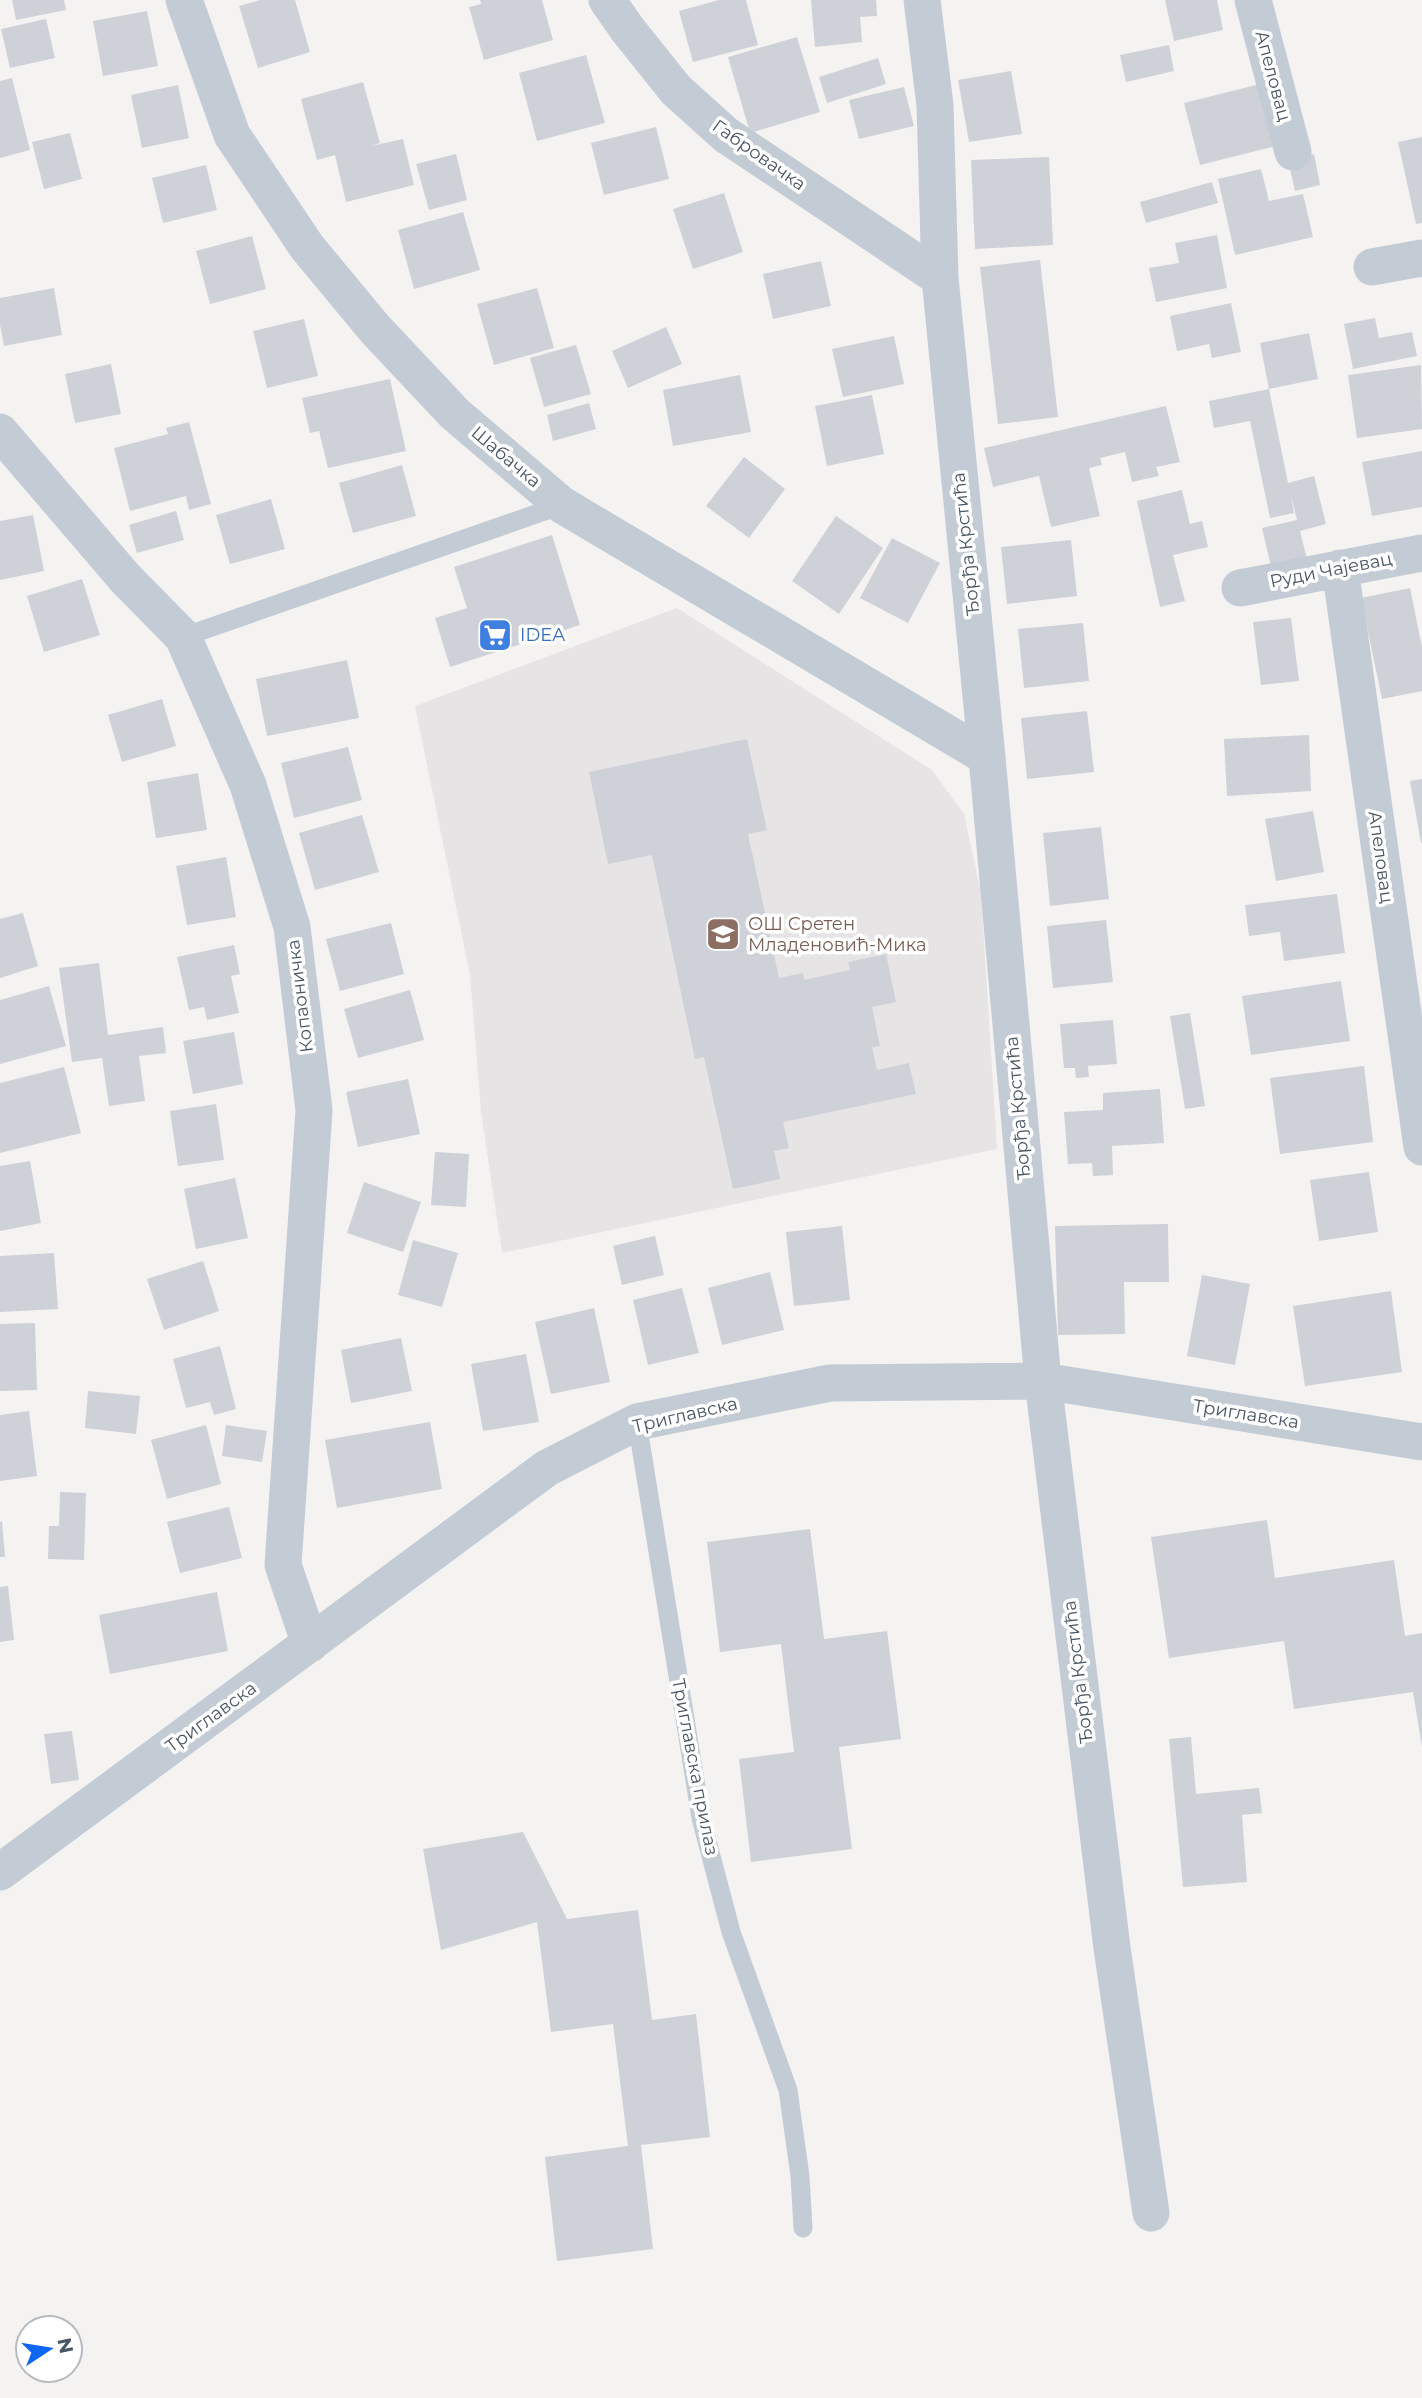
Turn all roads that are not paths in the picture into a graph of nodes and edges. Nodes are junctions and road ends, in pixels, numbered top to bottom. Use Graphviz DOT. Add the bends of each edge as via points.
graph roads {
  1 [pos="184,0"];
  2 [pos="607,0"];
  3 [pos="922,0"];
  4 [pos="1253,0"];
  5 [pos="1293,152"];
  6 [pos="1422,258"];
  7 [pos="1372,267"];
  8 [pos="940,278"];
  9 [pos="0,432"];
  10 [pos="562,505"];
  11 [pos="1422,552"];
  12 [pos="1340,568"];
  13 [pos="1240,588"];
  14 [pos="183,636"];
  15 [pos="987,757"];
  16 [pos="1422,1147"];
  17 [pos="1043,1381"];
  18 [pos="637,1422"];
  19 [pos="1422,1442"];
  20 [pos="310,1644"];
  21 [pos="0,1872"];
  22 [pos="1151,2213"];
  23 [pos="803,2228"];
  1 -- 10 [label="street, Шабачка" via="232,135 307,247 454,414"];
  2 -- 8 [label="street, Габровачка" via="676,90 726,135"];
  3 -- 8 [label="street, Ђорђа Крстића" via="935,105"];
  4 -- 5 [label="street, Апеловац"];
  6 -- 7 [label="street"];
  8 -- 15 [label="street, Ђорђа Крстића"];
  9 -- 14 [label="street, Копаоничка" via="125,578"];
  10 -- 14 [label="lane"];
  10 -- 15 [label="street, Шабачка"];
  11 -- 12 [label="street, Руди Чајевац"];
  12 -- 13 [label="street, Руди Чајевац"];
  12 -- 16 [label="street, Апеловац"];
  14 -- 20 [label="street, Копаоничка" via="248,785 292,927 314,1110 282,1565"];
  15 -- 17 [label="street, Ђорђа Крстића"];
  17 -- 18 [label="street, Триглавска" via="830,1383"];
  17 -- 19 [label="street, Триглавска"];
  17 -- 22 [label="street, Ђорђа Крстића" via="1111,1935"];
  18 -- 20 [label="street, Триглавска" via="547,1468"];
  18 -- 23 [label="lane, Триглавска прилаз" via="701,1818 731,1932 788,2090"];
  20 -- 21 [label="street, Триглавска"];
}
